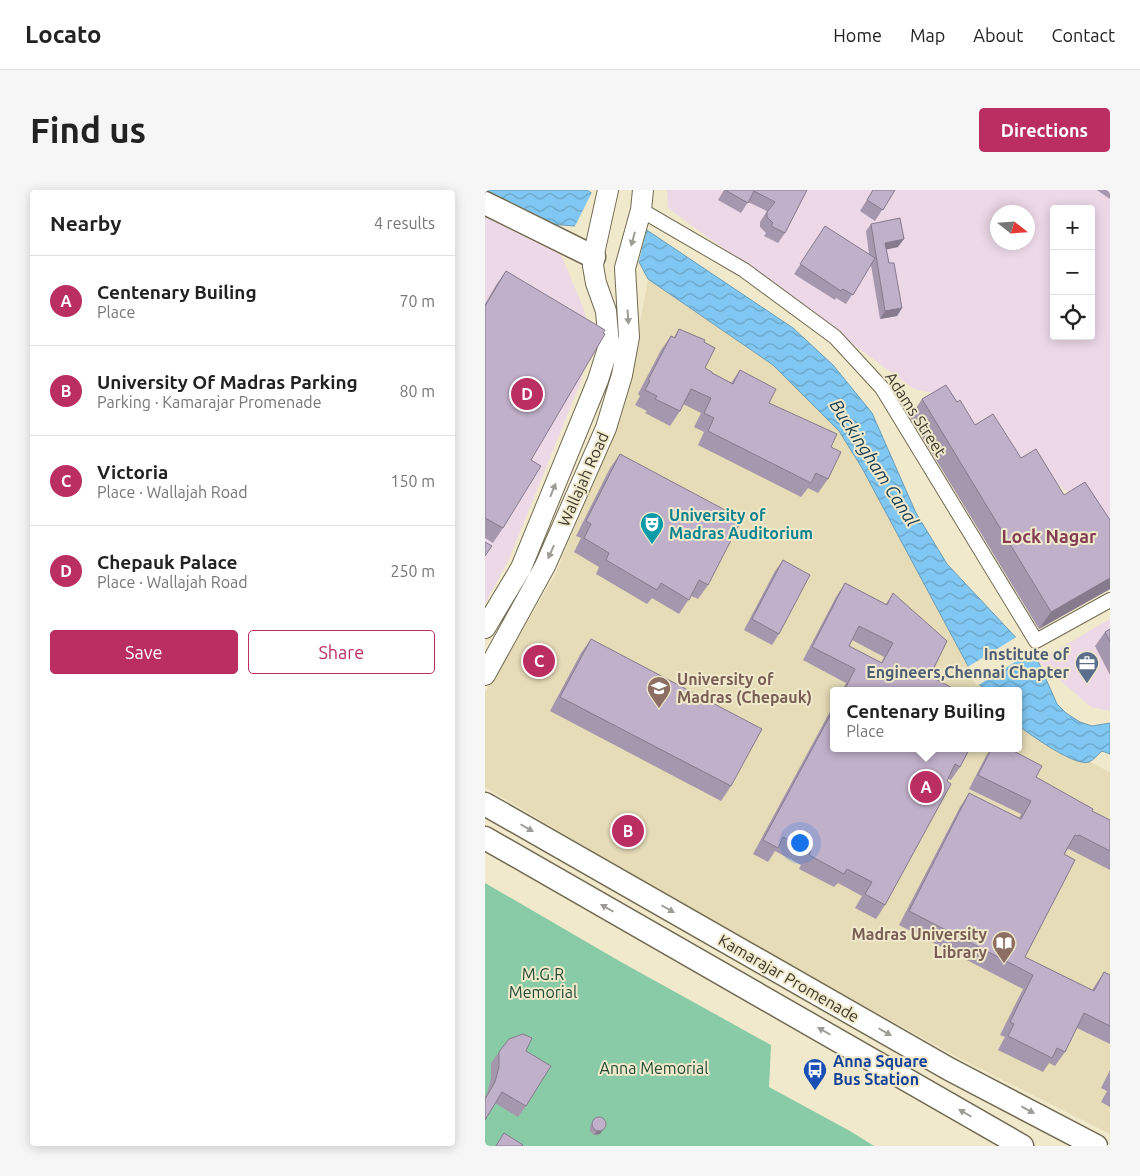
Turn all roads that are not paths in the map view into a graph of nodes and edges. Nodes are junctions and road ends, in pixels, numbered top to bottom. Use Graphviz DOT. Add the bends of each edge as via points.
graph roads {
  1 [pos="643,190"];
  2 [pos="607,194"];
  3 [pos="485,203"];
  4 [pos="641,210"];
  5 [pos="594,253"];
  6 [pos="1110,600"];
  7 [pos="485,628"];
  8 [pos="485,675"];
  9 [pos="485,804"];
  10 [pos="485,838"];
  11 [pos="1022,1146"];
  12 [pos="1096,1146"];
  1 -- 4 [label="main road"];
  2 -- 5 [label="main road, Wallajah Road"];
  3 -- 5 [label="main road" via="563,243"];
  4 -- 6 [label="street, Adams Street" via="744,270 835,337 882,388 1036,641"];
  4 -- 8 [label="main road, Wallajah Road, one-way" via="625,268 629,337 623,375 606,428 545,566"];
  7 -- 5 [label="main road, Wallajah Road, one-way" via="521,568 609,346 606,311 593,266"];
  9 -- 12 [label="main road, Kamarajar Promenade, one-way" via="941,1064"];
  11 -- 10 [label="main road, Kamarajar Promenade, one-way"];
}
